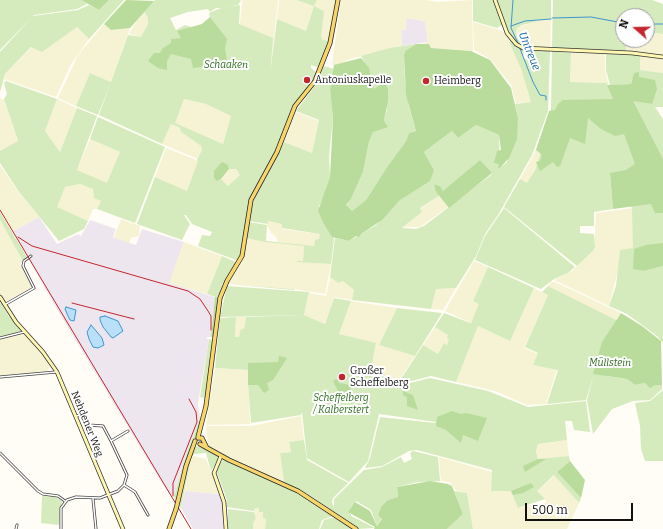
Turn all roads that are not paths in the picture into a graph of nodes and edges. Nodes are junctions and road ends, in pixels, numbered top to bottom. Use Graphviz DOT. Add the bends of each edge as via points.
graph roads {
  1 [pos="338,0"];
  2 [pos="495,0"];
  3 [pos="663,56"];
  4 [pos="31,256"];
  5 [pos="0,298"];
  6 [pos="4,305"];
  7 [pos="24,332"];
  8 [pos="0,338"];
  9 [pos="57,372"];
  10 [pos="0,377"];
  11 [pos="76,416"];
  12 [pos="128,430"];
  13 [pos="111,441"];
  14 [pos="199,441"];
  15 [pos="0,453"];
  16 [pos="221,456"];
  17 [pos="124,485"];
  18 [pos="108,496"];
  19 [pos="92,499"];
  20 [pos="65,501"];
  21 [pos="148,515"];
  22 [pos="18,525"];
  23 [pos="16,529"];
  24 [pos="61,529"];
  25 [pos="96,529"];
  26 [pos="123,529"];
  27 [pos="168,529"];
  28 [pos="226,529"];
  29 [pos="356,529"];
  1 -- 14 [label="main road" via="330,43 315,81 295,106 277,152 251,200 242,256 222,293"];
  2 -- 3 [label="street" via="506,30 519,46 527,49"];
  4 -- 6 [label="street" via="24,261 23,266 34,288"];
  5 -- 6 [label="street, Nehdener Weg"];
  6 -- 7 [label="street, Nehdener Weg"];
  7 -- 8 [label="street"];
  7 -- 9 [label="street, Nehdener Weg"];
  9 -- 10 [label="street"];
  9 -- 11 [label="street, Nehdener Weg"];
  11 -- 13 [label="street" via="81,415 90,425 103,426"];
  11 -- 18 [label="street, Nehdener Weg"];
  12 -- 13 [label="street"];
  13 -- 17 [label="street" via="127,475"];
  14 -- 16 [label="main road"];
  14 -- 27 [label="main road, bridge" via="193,448 185,470 176,509"];
  15 -- 20 [label="street" via="38,491 58,496"];
  16 -- 28 [label="street" via="214,473 224,502"];
  16 -- 29 [label="main road" via="293,489"];
  17 -- 18 [label="street"];
  17 -- 21 [label="street" via="135,492"];
  18 -- 19 [label="street"];
  18 -- 26 [label="street, Nehdener Weg"];
  19 -- 20 [label="street" via="75,497"];
  19 -- 25 [label="street"];
  20 -- 24 [label="street" via="61,510"];
  22 -- 23 [label="street"];
}
